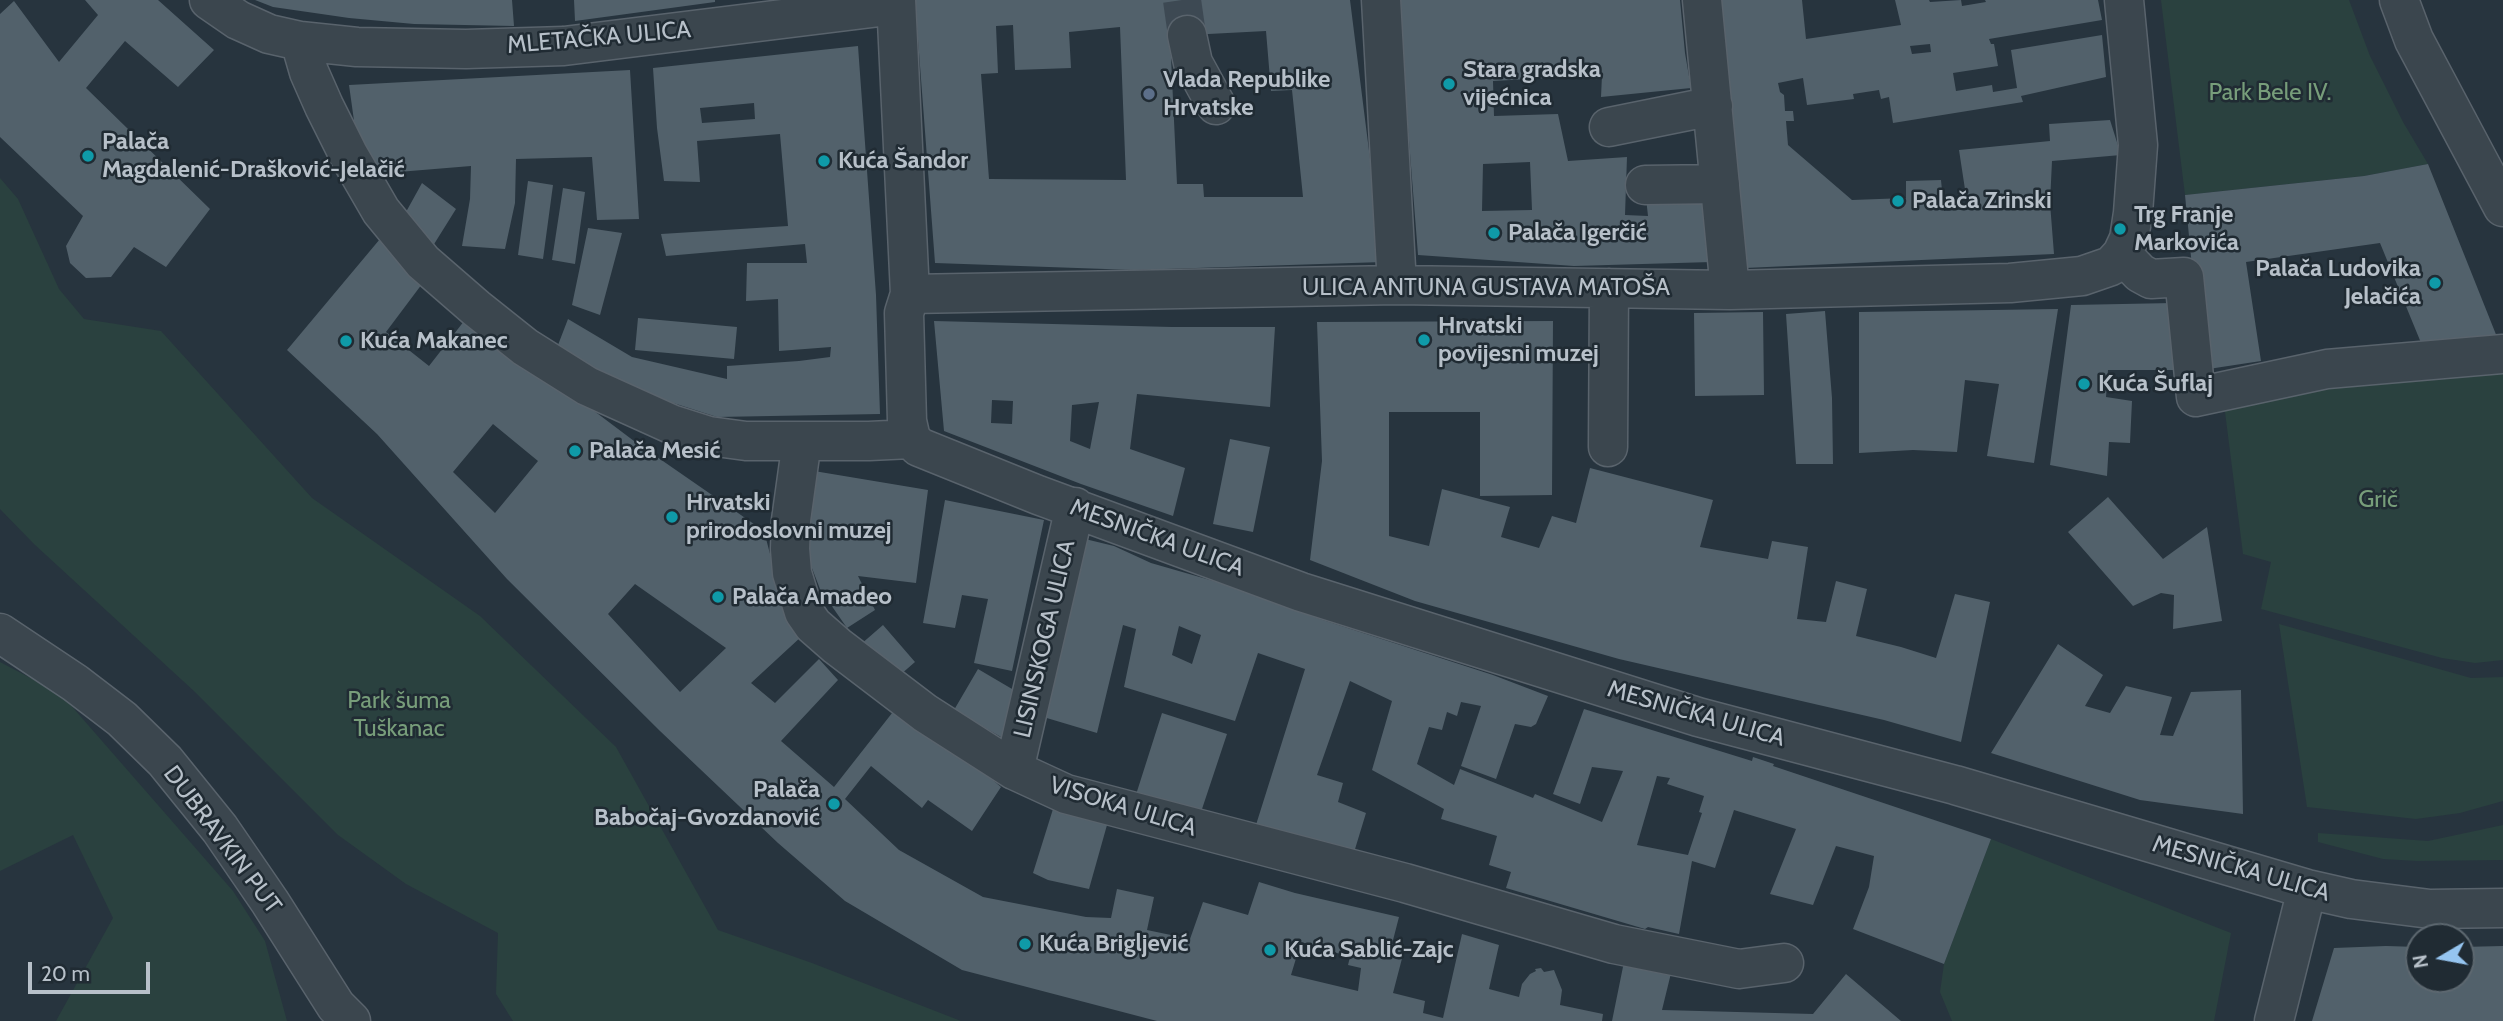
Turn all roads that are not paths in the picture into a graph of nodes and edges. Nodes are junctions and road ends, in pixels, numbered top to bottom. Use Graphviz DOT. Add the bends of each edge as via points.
graph roads {
  1 [pos="209,0"];
  2 [pos="1381,0"];
  3 [pos="1702,0"];
  4 [pos="2124,0"];
  5 [pos="2399,0"];
  6 [pos="896,2"];
  7 [pos="1187,35"];
  8 [pos="300,41"];
  9 [pos="1216,105"];
  10 [pos="1713,106"];
  11 [pos="1609,127"];
  12 [pos="1720,184"];
  13 [pos="1645,185"];
  14 [pos="2503,207"];
  15 [pos="2122,254"];
  16 [pos="1397,285"];
  17 [pos="1609,288"];
  18 [pos="1730,290"];
  19 [pos="910,294"];
  20 [pos="2503,354"];
  21 [pos="911,439"];
  22 [pos="802,441"];
  23 [pos="1608,447"];
  24 [pos="1075,507"];
  25 [pos="0,633"];
  26 [pos="1014,770"];
  27 [pos="2307,889"];
  28 [pos="2503,908"];
  29 [pos="1784,963"];
  30 [pos="351,1021"];
  31 [pos="2274,1021"];
  1 -- 8 [label="street, MLETAČKA ULICA" via="237,20"];
  2 -- 16 [label="street"];
  3 -- 10 [label="street"];
  4 -- 15 [label="street" via="2138,145 2133,213"];
  5 -- 14 [label="street" via="2414,40"];
  6 -- 8 [label="street, MLETAČKA ULICA" via="564,46 357,47"];
  6 -- 19 [label="street"];
  7 -- 9 [label="street" via="1193,63"];
  8 -- 22 [label="street" via="324,106 381,211 424,262 476,308 525,347 587,386 671,424 746,441"];
  10 -- 11 [label="street"];
  10 -- 12 [label="street"];
  12 -- 13 [label="street"];
  12 -- 18 [label="street"];
  15 -- 18 [label="street, ULICA ANTUNA GUSTAVA MATOŠA" via="2097,272 2062,279"];
  15 -- 20 [label="street" via="2151,279 2184,278 2196,397 2327,369"];
  16 -- 17 [label="street, ULICA ANTUNA GUSTAVA MATOŠA"];
  16 -- 19 [label="street, ULICA ANTUNA GUSTAVA MATOŠA"];
  17 -- 18 [label="street, ULICA ANTUNA GUSTAVA MATOŠA"];
  17 -- 23 [label="street"];
  19 -- 21 [label="street" via="904,328"];
  21 -- 22 [label="street"];
  21 -- 24 [label="street, MESNIČKA ULICA" via="928,452"];
  22 -- 26 [label="street, VISOKA ULICA" via="790,549 804,612 837,646 925,713"];
  24 -- 26 [label="street, LISINSKOGA ULICA"];
  24 -- 27 [label="street, MESNIČKA ULICA" via="1301,592 1698,717 1955,785"];
  25 -- 30 [label="street, DUBRAVKIN PUT" via="85,690 165,761 220,829 336,1006"];
  26 -- 29 [label="street, VISOKA ULICA" via="1066,794 1405,883 1614,944 1739,969"];
  27 -- 28 [label="street, MESNIČKA ULICA" via="2430,909"];
  27 -- 31 [label="street"];
}
